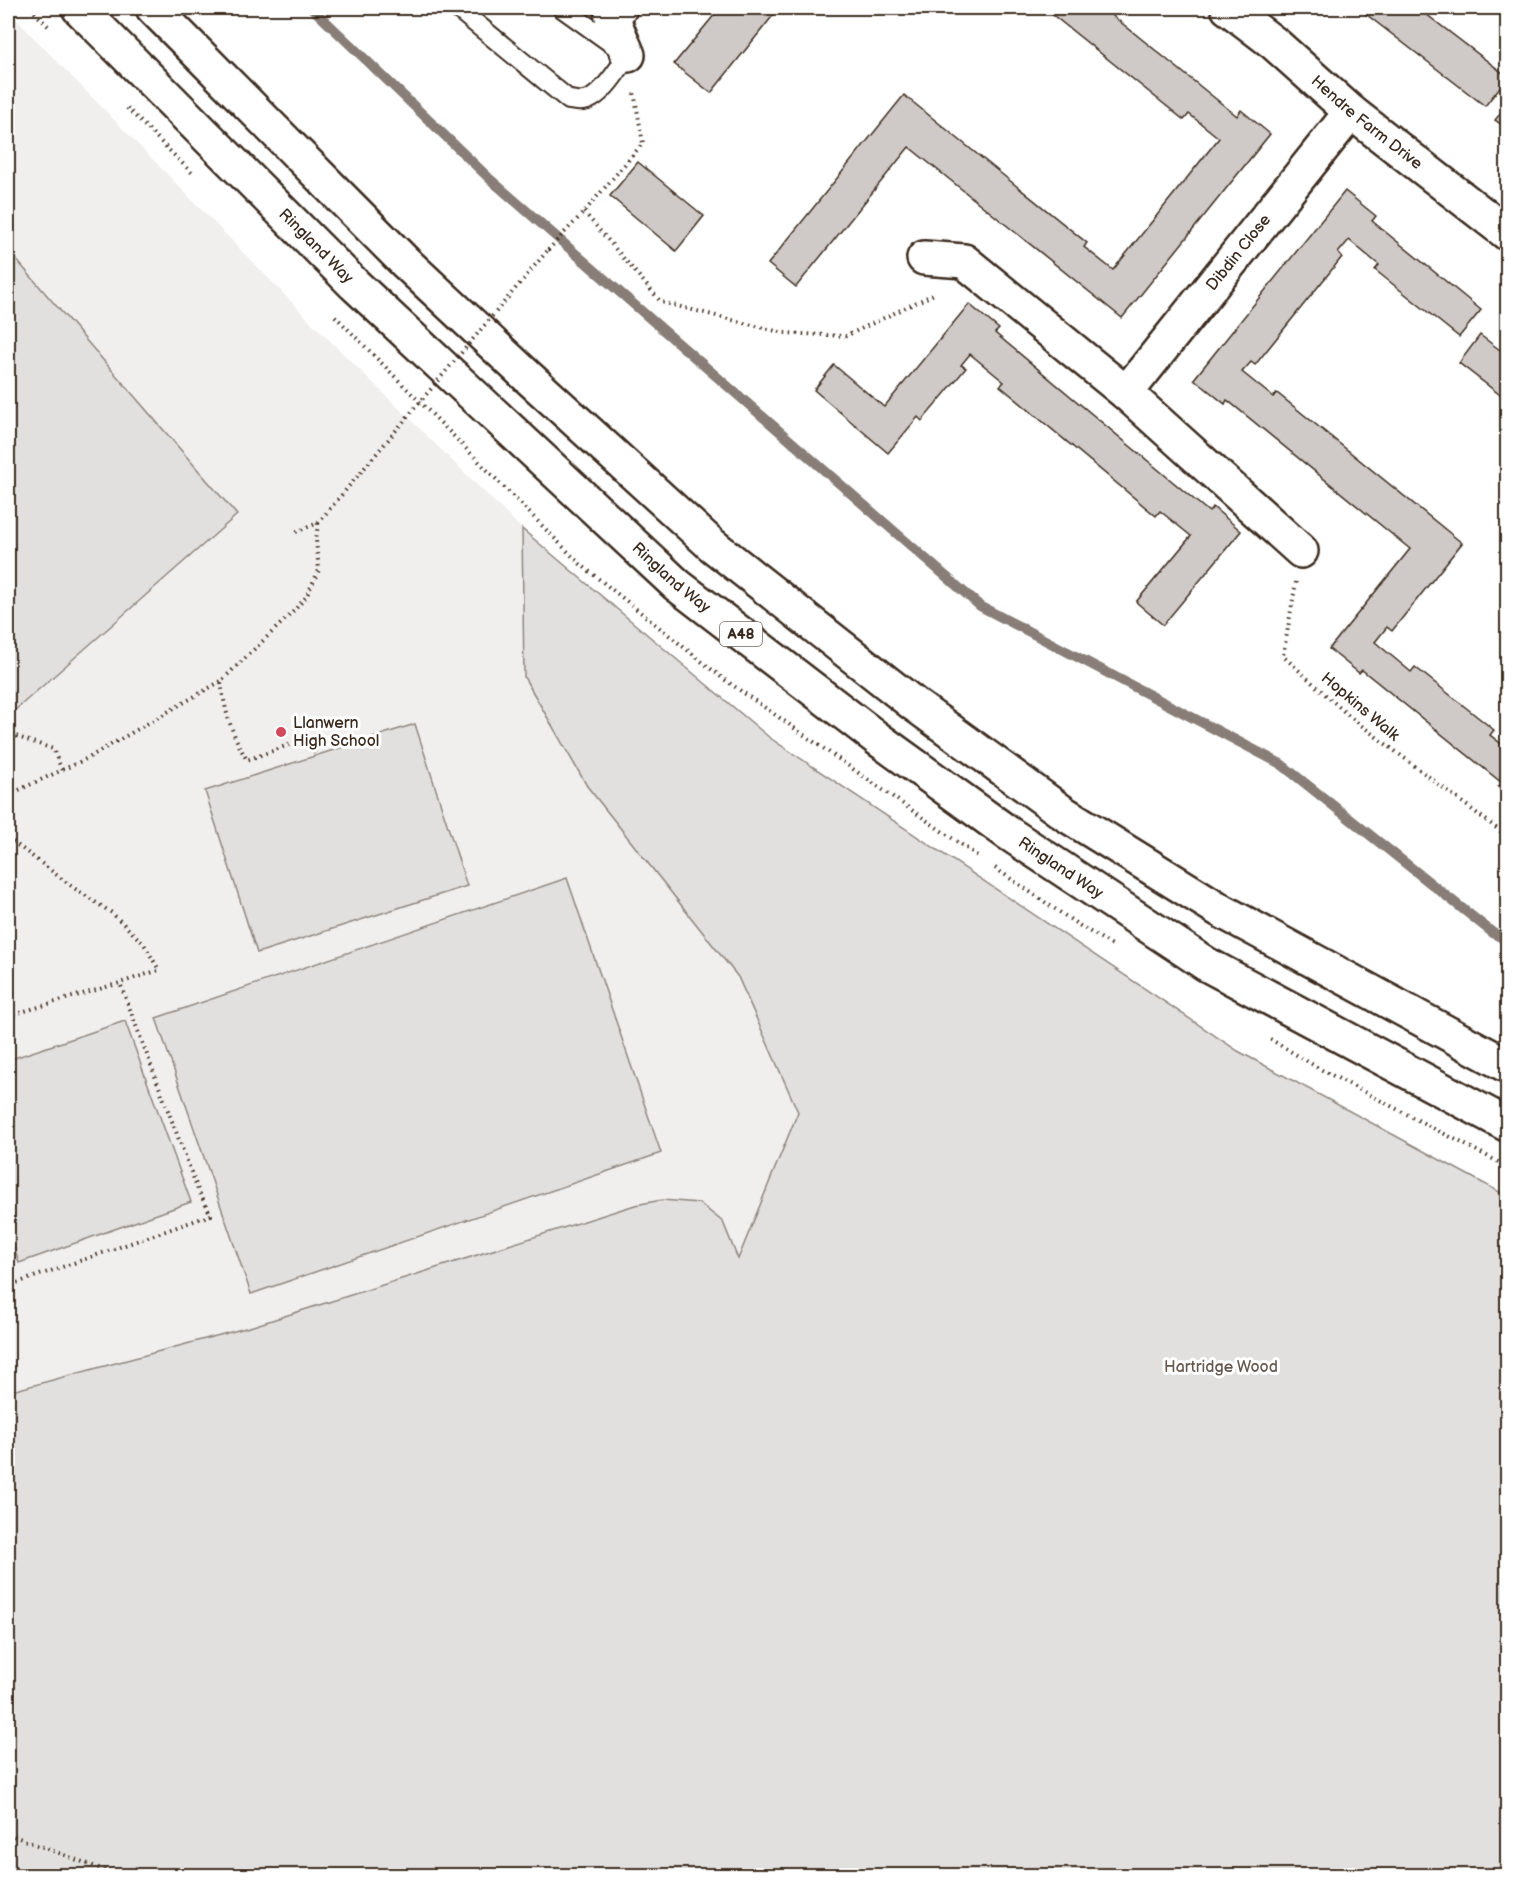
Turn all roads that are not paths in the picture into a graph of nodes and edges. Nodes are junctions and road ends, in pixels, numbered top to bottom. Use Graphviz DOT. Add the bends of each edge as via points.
graph roads {
  1 [pos="79,8"];
  2 [pos="153,8"];
  3 [pos="457,8"];
  4 [pos="562,8"];
  5 [pos="620,8"];
  6 [pos="1228,8"];
  7 [pos="628,54"];
  8 [pos="1351,112"];
  9 [pos="1508,234"];
  10 [pos="924,258"];
  11 [pos="1126,393"];
  12 [pos="1301,551"];
  13 [pos="1508,1066"];
  14 [pos="1508,1125"];
  1 -- 14 [label="main road, Ringland Way / A48" via="354,284 677,585 999,826 1206,964"];
  2 -- 13 [label="main road" via="404,261 528,378 712,545 915,705 1065,814 1220,910"];
  3 -- 7 [label="lane" via="569,100 584,102 596,95"];
  4 -- 7 [label="lane"];
  5 -- 7 [label="main road" via="612,17"];
  6 -- 8 [label="main road, Hendre Farm Drive"];
  8 -- 9 [label="main road, Hendre Farm Drive"];
  8 -- 11 [label="main road, Dibdin Close"];
  10 -- 11 [label="main road" via="964,261"];
  11 -- 12 [label="main road"];
}
